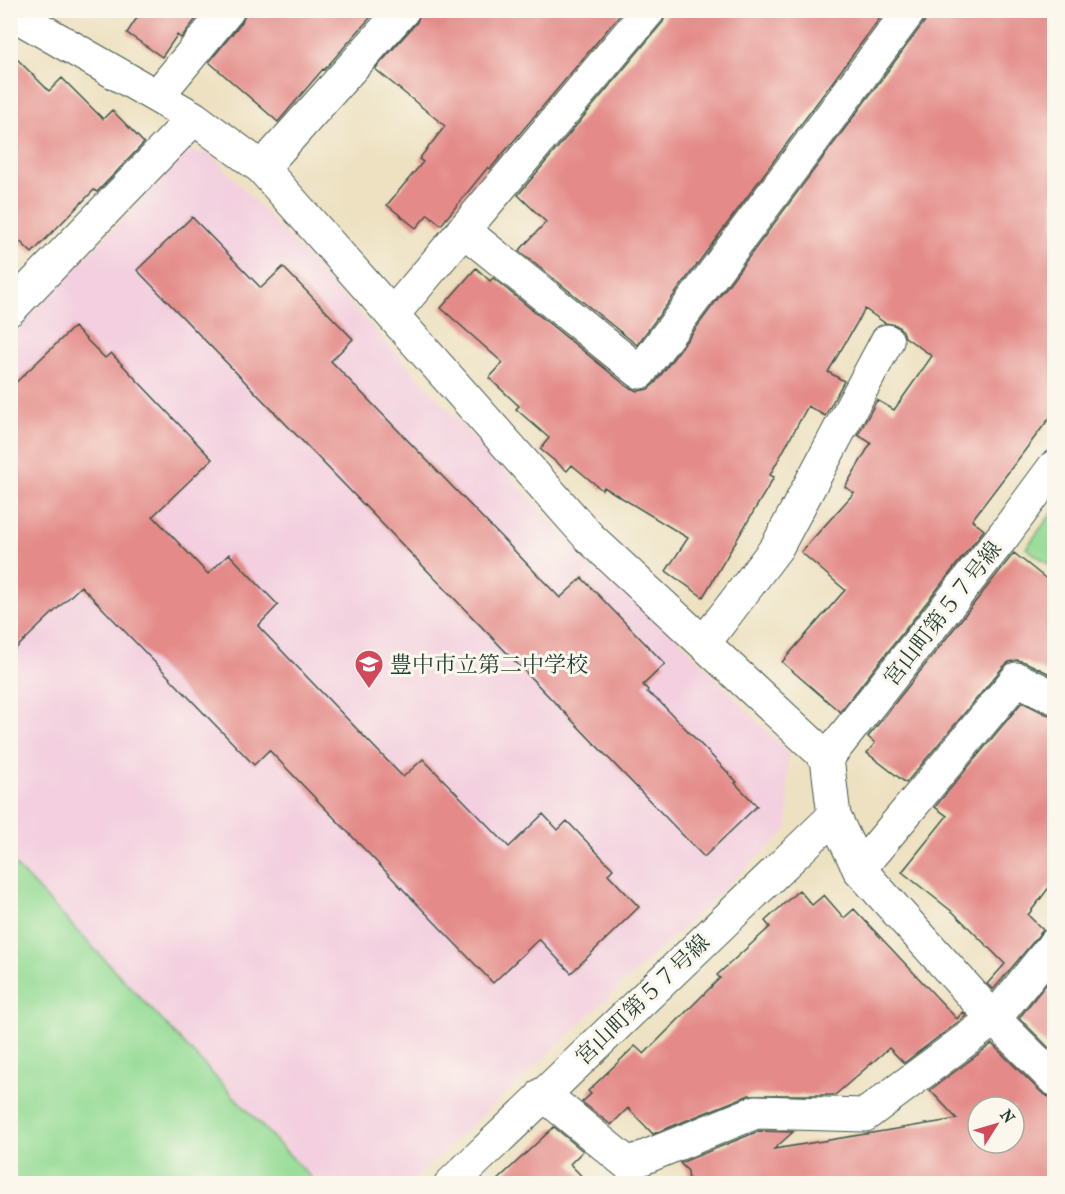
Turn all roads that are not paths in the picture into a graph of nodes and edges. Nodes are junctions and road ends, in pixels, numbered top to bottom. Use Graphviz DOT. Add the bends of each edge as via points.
graph roads {
  1 [pos="228,10"];
  2 [pos="403,10"];
  3 [pos="649,10"];
  4 [pos="910,10"];
  5 [pos="10,12"];
  6 [pos="157,96"];
  7 [pos="194,118"];
  8 [pos="262,168"];
  9 [pos="463,230"];
  10 [pos="10,309"];
  11 [pos="393,314"];
  12 [pos="887,340"];
  13 [pos="1054,467"];
  14 [pos="704,643"];
  15 [pos="1054,697"];
  16 [pos="827,758"];
  17 [pos="834,816"];
  18 [pos="859,869"];
  19 [pos="1054,945"];
  20 [pos="994,1019"];
  21 [pos="1054,1079"];
  22 [pos="543,1094"];
  23 [pos="454,1183"];
  1 -- 6 [label="street"];
  2 -- 8 [label="street"];
  3 -- 9 [label="street"];
  4 -- 9 [label="street" via="640,372"];
  5 -- 6 [label="street"];
  6 -- 7 [label="street"];
  7 -- 8 [label="street"];
  7 -- 10 [label="street"];
  8 -- 11 [label="street"];
  9 -- 11 [label="street"];
  11 -- 14 [label="street" via="589,537"];
  12 -- 14 [label="street" via="777,547"];
  13 -- 16 [label="street, 宮山町第５７号線"];
  14 -- 16 [label="street"];
  15 -- 18 [label="street" via="1017,679"];
  16 -- 17 [label="street"];
  17 -- 18 [label="street"];
  17 -- 22 [label="street, 宮山町第５７号線"];
  18 -- 20 [label="street"];
  19 -- 20 [label="street"];
  20 -- 21 [label="street"];
  20 -- 22 [label="street" via="865,1115 756,1112 628,1164"];
  22 -- 23 [label="street, 宮山町第５７号線"];
}
